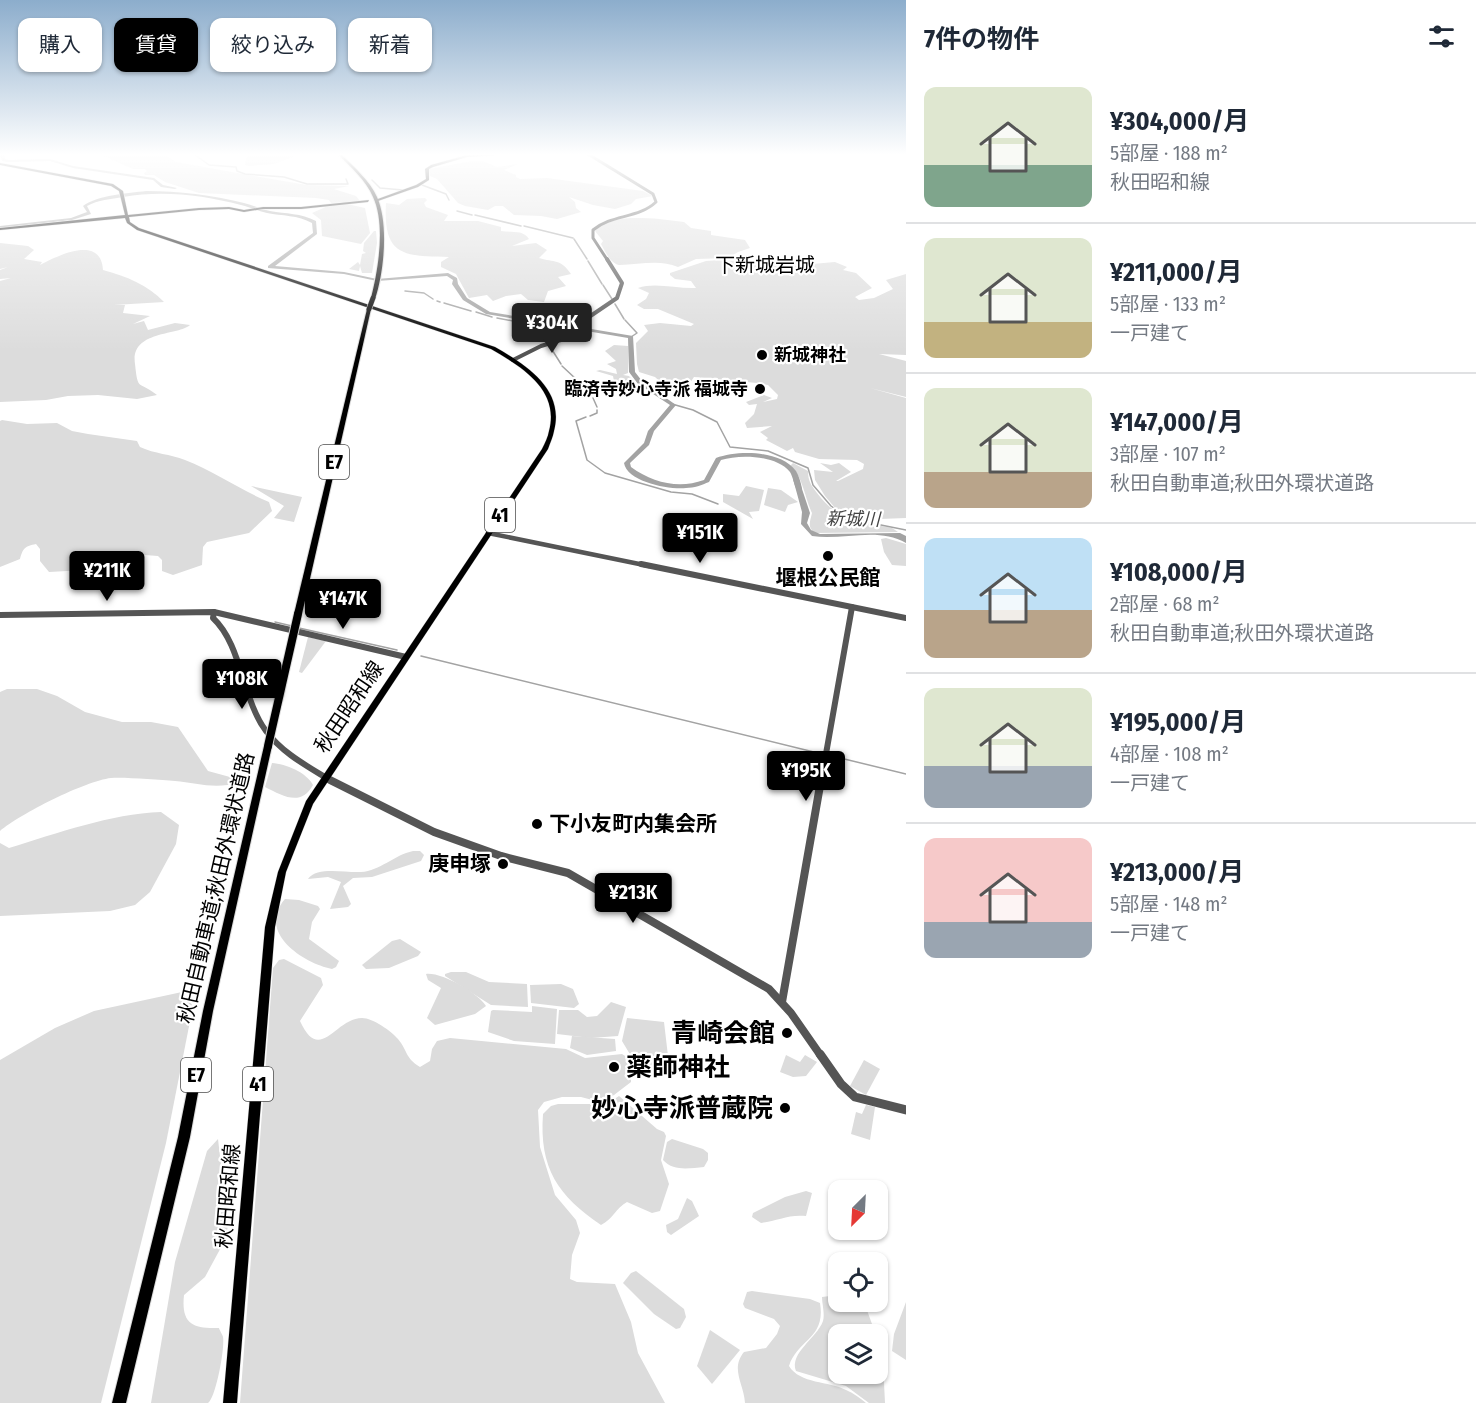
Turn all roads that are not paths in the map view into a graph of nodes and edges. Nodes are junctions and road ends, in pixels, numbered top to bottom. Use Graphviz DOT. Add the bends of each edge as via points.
graph roads {
  1 [pos="101,219"];
  2 [pos="128,219"];
  3 [pos="375,219"];
  4 [pos="610,219"];
  5 [pos="0,229"];
  6 [pos="513,360"];
  7 [pos="488,533"];
  8 [pos="852,607"];
  9 [pos="214,612"];
  10 [pos="0,615"];
  11 [pos="906,618"];
  12 [pos="406,657"];
  13 [pos="326,776"];
  14 [pos="782,1002"];
  15 [pos="906,1110"];
  16 [pos="119,1403"];
  17 [pos="230,1403"];
  1 -- 5 [label="main road"];
  2 -- 6 [label="main road, 秋田昭和線 / 41" via="138,229 474,341"];
  3 -- 16 [label="highway, 秋田自動車道;秋田外環状道路 / E7, bridge" via="379,241 377,283 208,1011 184,1137"];
  4 -- 6 [label="street" via="593,230 593,238 623,284 617,298 586,319 579,333"];
  6 -- 7 [label="main road, 秋田昭和線 / 41" via="546,390 554,412 554,430"];
  7 -- 8 [label="street"];
  7 -- 12 [label="main road, 秋田昭和線 / 41"];
  8 -- 11 [label="street"];
  8 -- 14 [label="street"];
  9 -- 10 [label="street"];
  9 -- 12 [label="street"];
  9 -- 13 [label="street" via="213,618 224,628 265,730 281,748"];
  12 -- 13 [label="main road, 秋田昭和線 / 41"];
  13 -- 14 [label="street" via="434,832 578,878 769,989"];
  13 -- 17 [label="main road, 秋田昭和線 / 41" via="302,817 273,903"];
  14 -- 15 [label="street" via="841,1084 855,1097"];
}
